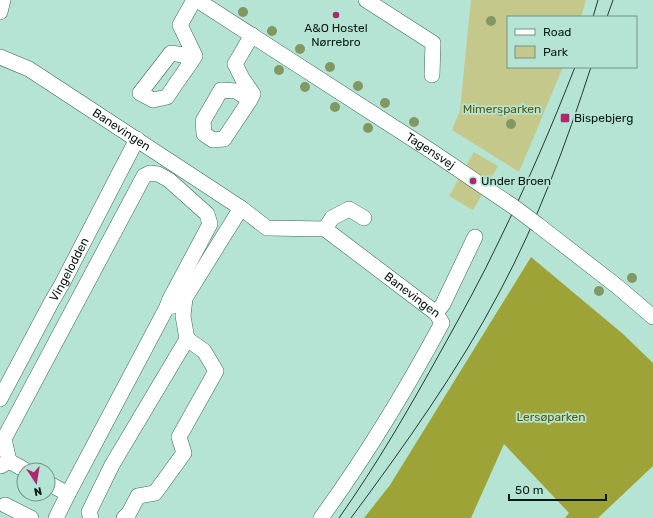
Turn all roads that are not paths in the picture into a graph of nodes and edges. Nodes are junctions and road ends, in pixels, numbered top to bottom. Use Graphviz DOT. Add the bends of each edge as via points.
graph roads {
  1 [pos="196,0"];
  2 [pos="366,0"];
  3 [pos="252,35"];
  4 [pos="0,57"];
  5 [pos="191,61"];
  6 [pos="432,75"];
  7 [pos="250,100"];
  8 [pos="137,139"];
  9 [pos="241,208"];
  10 [pos="364,218"];
  11 [pos="325,229"];
  12 [pos="475,236"];
  13 [pos="185,298"];
  14 [pos="167,308"];
  15 [pos="436,313"];
  16 [pos="653,317"];
  17 [pos="187,339"];
  18 [pos="0,399"];
  19 [pos="4,464"];
  20 [pos="16,467"];
  21 [pos="56,487"];
  22 [pos="68,494"];
  23 [pos="5,505"];
  24 [pos="30,518"];
  25 [pos="56,518"];
  26 [pos="91,518"];
  27 [pos="124,518"];
  28 [pos="321,518"];
  1 -- 3 [label="street, Tagensvej"];
  1 -- 5 [label="street" via="180,25 195,56"];
  2 -- 6 [label="street" via="432,43"];
  3 -- 7 [label="street" via="235,64 253,94"];
  3 -- 16 [label="street, Tagensvej, bridge" via="495,194 574,252"];
  4 -- 8 [label="street, Banevingen" via="29,69"];
  8 -- 9 [label="street, Banevingen"];
  8 -- 18 [label="street, Vingelodden"];
  9 -- 11 [label="street, Banevingen" via="267,228"];
  9 -- 13 [label="street"];
  10 -- 11 [label="street" via="349,209 332,218"];
  11 -- 15 [label="street, Banevingen"];
  12 -- 15 [label="street"];
  13 -- 14 [label="street" via="178,305"];
  13 -- 17 [label="street" via="183,316"];
  14 -- 19 [label="street" via="210,224 207,214 169,180 150,173 144,176 14,419 4,439"];
  14 -- 22 [label="street"];
  15 -- 28 [label="street, Banevingen" via="442,323 413,376 373,444"];
  17 -- 26 [label="street" via="112,465 89,512"];
  17 -- 27 [label="street" via="204,351 216,372 179,437 184,453 155,493 138,496"];
  19 -- 20 [label="street"];
  21 -- 22 [label="street"];
  22 -- 25 [label="street"];
  23 -- 24 [label="street"];
}
